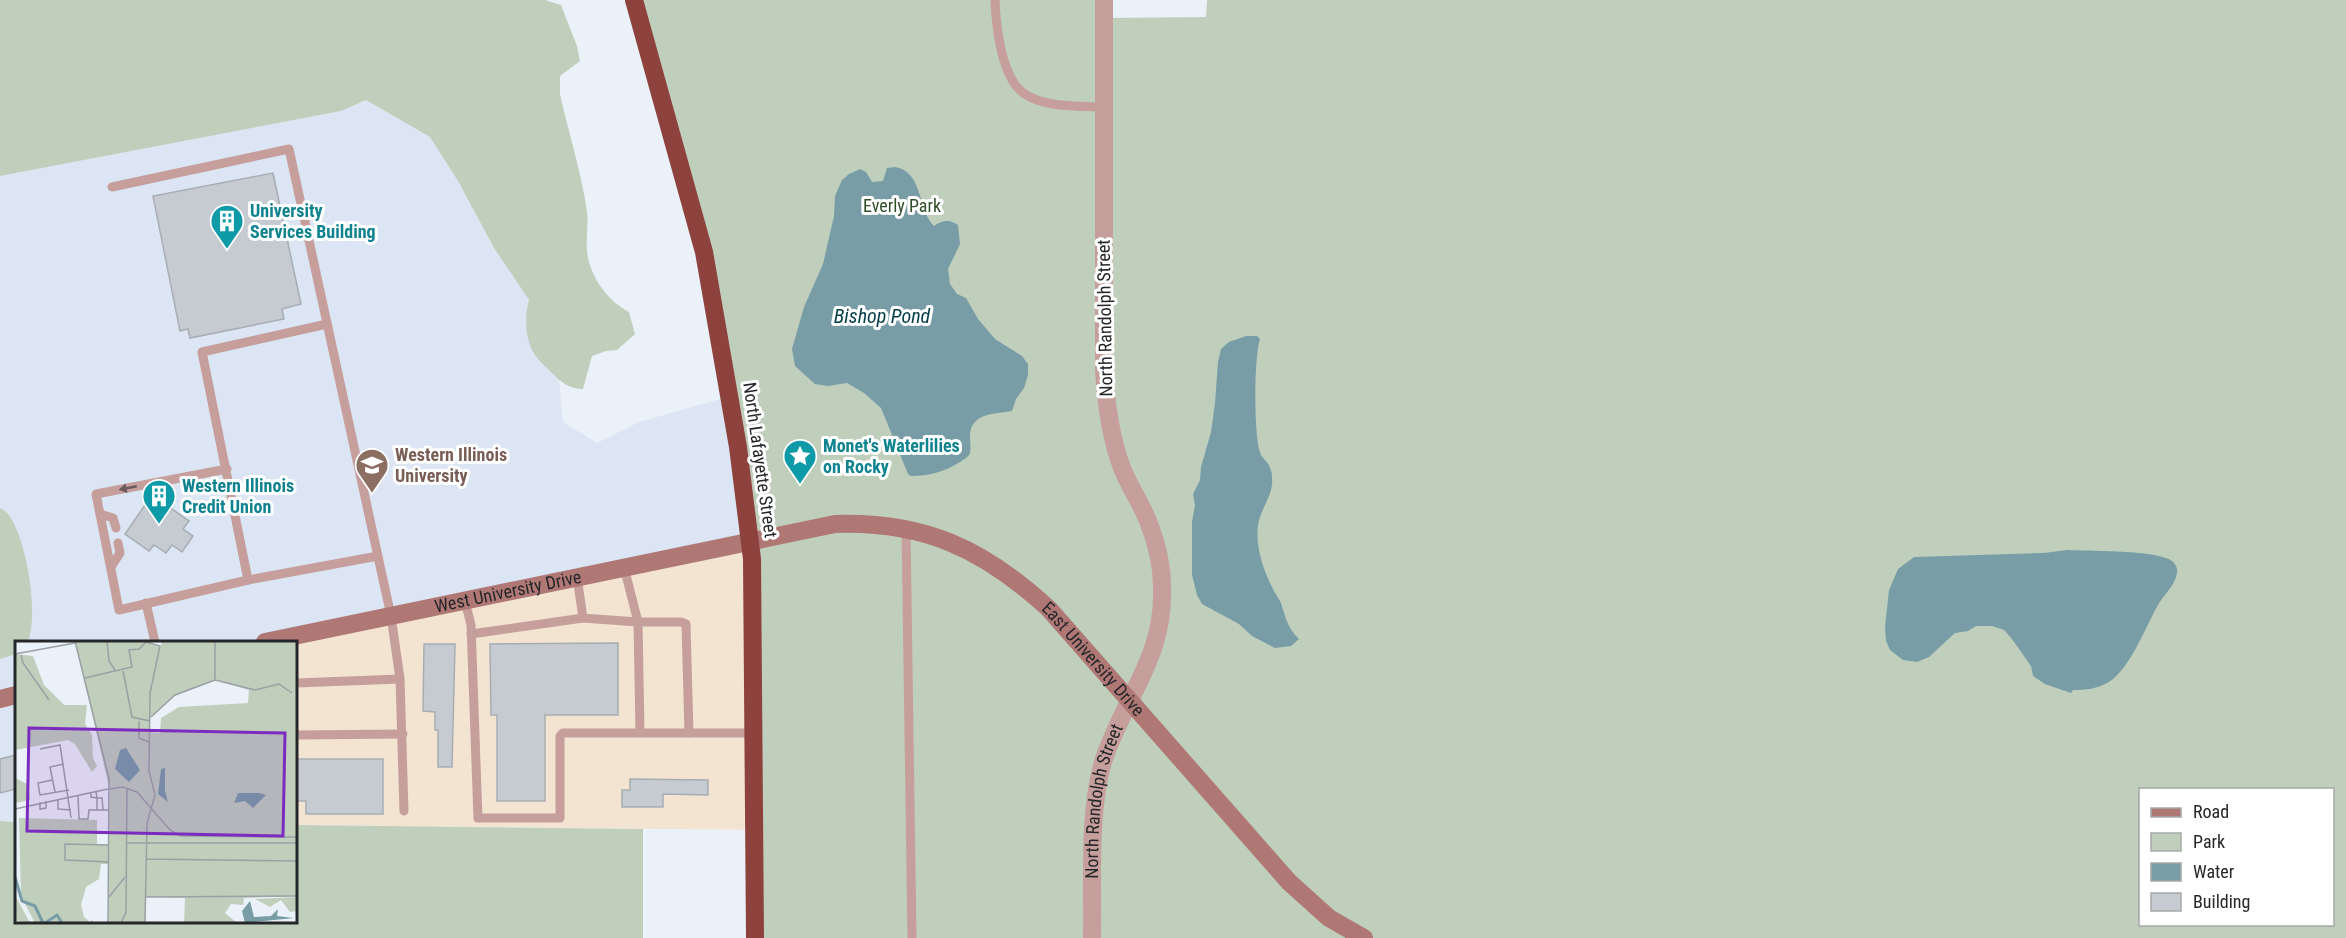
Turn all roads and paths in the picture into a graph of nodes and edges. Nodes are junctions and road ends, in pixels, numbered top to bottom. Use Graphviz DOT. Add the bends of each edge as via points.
graph roads {
  1 [pos="634,0"];
  2 [pos="995,0"];
  3 [pos="1104,0"];
  4 [pos="1104,106"];
  5 [pos="112,188"];
  6 [pos="327,324"];
  7 [pos="226,470"];
  8 [pos="100,514"];
  9 [pos="116,528"];
  10 [pos="906,528"];
  11 [pos="750,541"];
  12 [pos="118,543"];
  13 [pos="378,556"];
  14 [pos="111,567"];
  15 [pos="624,567"];
  16 [pos="577,577"];
  17 [pos="248,580"];
  18 [pos="465,601"];
  19 [pos="146,603"];
  20 [pos="391,616"];
  21 [pos="583,618"];
  22 [pos="638,622"];
  23 [pos="471,634"];
  24 [pos="155,641"];
  25 [pos="276,641"];
  26 [pos="400,680"];
  27 [pos="297,683"];
  28 [pos="15,695"];
  29 [pos="0,699"];
  30 [pos="1131,702"];
  31 [pos="640,733"];
  32 [pos="689,733"];
  33 [pos="403,734"];
  34 [pos="754,734"];
  35 [pos="297,735"];
  36 [pos="404,811"];
  37 [pos="755,938"];
  38 [pos="912,938"];
  39 [pos="1092,938"];
  40 [pos="1364,938"];
  1 -- 11 [label="highway, North Lafayette Street" via="704,252 725,362"];
  2 -- 4 [label="lane" via="1006,70 1022,92 1068,106"];
  3 -- 4 [label="street, North Randolph Street"];
  4 -- 30 [label="street, North Randolph Street" via="1107,410 1123,470 1148,521 1158,553 1162,586 1157,642"];
  5 -- 6 [label="lane" via="289,149"];
  6 -- 7 [label="lane" via="202,352"];
  6 -- 13 [label="lane"];
  7 -- 8 [label="lane, one-way" via="96,494"];
  7 -- 17 [label="lane"];
  8 -- 9 [label="lane" via="113,518"];
  8 -- 14 [label="lane"];
  10 -- 11 [label="main road, East University Drive" via="835,524"];
  10 -- 30 [label="main road, East University Drive" via="959,547 1016,580 1049,609"];
  10 -- 38 [label="lane"];
  11 -- 15 [label="main road, West University Drive"];
  11 -- 34 [label="highway, North Lafayette Street"];
  12 -- 14 [label="lane" via="120,553"];
  13 -- 17 [label="lane"];
  13 -- 20 [label="lane"];
  14 -- 19 [label="lane" via="118,610"];
  15 -- 16 [label="main road, West University Drive"];
  15 -- 22 [label="lane"];
  16 -- 18 [label="main road, West University Drive"];
  16 -- 21 [label="lane"];
  17 -- 19 [label="lane"];
  18 -- 20 [label="main road, West University Drive"];
  18 -- 23 [label="lane"];
  19 -- 24 [label="lane"];
  20 -- 25 [label="main road, West University Drive"];
  20 -- 26 [label="lane"];
  21 -- 22 [label="lane"];
  21 -- 23 [label="lane"];
  22 -- 31 [label="lane"];
  22 -- 32 [label="lane" via="686,624"];
  23 -- 31 [label="lane" via="478,818 560,818 560,736"];
  26 -- 27 [label="lane"];
  26 -- 33 [label="lane"];
  28 -- 29 [label="main road"];
  30 -- 39 [label="street, North Randolph Street" via="1110,742 1097,789"];
  30 -- 40 [label="main road, East University Drive" via="1289,882 1329,918"];
  31 -- 32 [label="lane"];
  32 -- 34 [label="lane"];
  33 -- 35 [label="lane"];
  33 -- 36 [label="lane"];
  34 -- 37 [label="highway, North Lafayette Street"];
}
